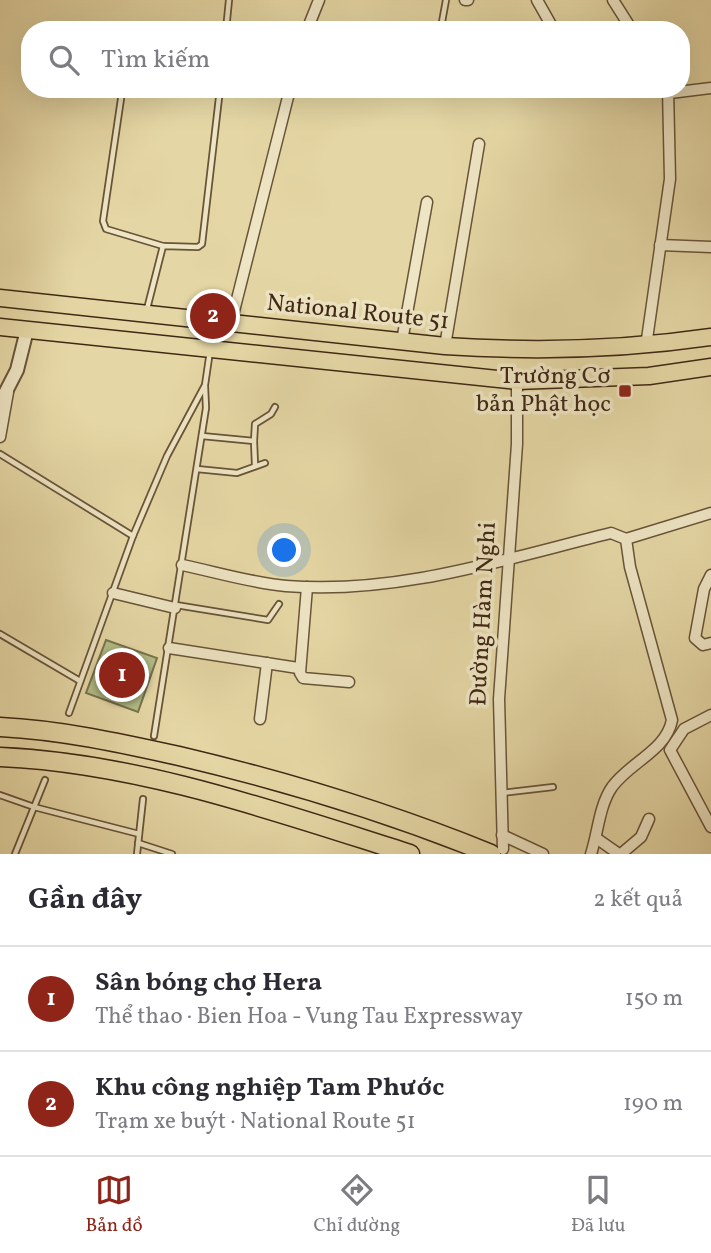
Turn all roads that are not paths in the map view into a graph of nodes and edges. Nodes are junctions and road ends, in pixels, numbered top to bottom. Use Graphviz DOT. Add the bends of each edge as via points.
graph roads {
  1 [pos="229,0"];
  2 [pos="319,0"];
  3 [pos="446,0"];
  4 [pos="537,0"];
  5 [pos="613,0"];
  6 [pos="227,21"];
  7 [pos="311,21"];
  8 [pos="442,21"];
  9 [pos="549,21"];
  10 [pos="626,21"];
  11 [pos="711,88"];
  12 [pos="690,90"];
  13 [pos="121,98"];
  14 [pos="219,98"];
  15 [pos="288,98"];
  16 [pos="669,98"];
  17 [pos="479,144"];
  18 [pos="427,202"];
  19 [pos="660,245"];
  20 [pos="163,246"];
  21 [pos="711,247"];
  22 [pos="0,298"];
  23 [pos="31,301"];
  24 [pos="146,314"];
  25 [pos="231,323"];
  26 [pos="0,327"];
  27 [pos="27,330"];
  28 [pos="711,337"];
  29 [pos="402,341"];
  30 [pos="445,346"];
  31 [pos="646,346"];
  32 [pos="210,350"];
  33 [pos="519,351"];
  34 [pos="711,367"];
  35 [pos="517,381"];
  36 [pos="205,385"];
  37 [pos="9,388"];
  38 [pos="0,404"];
  39 [pos="275,407"];
  40 [pos="202,436"];
  41 [pos="0,437"];
  42 [pos="254,441"];
  43 [pos="0,454"];
  44 [pos="265,463"];
  45 [pos="255,465"];
  46 [pos="197,469"];
  47 [pos="711,513"];
  48 [pos="133,536"];
  49 [pos="626,539"];
  50 [pos="507,562"];
  51 [pos="182,565"];
  52 [pos="711,575"];
  53 [pos="307,587"];
  54 [pos="113,593"];
  55 [pos="279,604"];
  56 [pos="175,607"];
  57 [pos="0,634"];
  58 [pos="711,643"];
  59 [pos="169,648"];
  60 [pos="267,663"];
  61 [pos="298,668"];
  62 [pos="79,681"];
  63 [pos="349,682"];
  64 [pos="69,713"];
  65 [pos="711,715"];
  66 [pos="260,719"];
  67 [pos="0,727"];
  68 [pos="154,736"];
  69 [pos="0,757"];
  70 [pos="45,780"];
  71 [pos="553,787"];
  72 [pos="500,793"];
  73 [pos="0,795"];
  74 [pos="144,799"];
  75 [pos="34,807"];
  76 [pos="649,819"];
  77 [pos="711,827"];
  78 [pos="139,834"];
  79 [pos="502,835"];
  80 [pos="596,838"];
  81 [pos="138,843"];
  82 [pos="497,852"];
  83 [pos="15,854"];
  84 [pos="137,854"];
  85 [pos="172,854"];
  86 [pos="410,854"];
  87 [pos="543,854"];
  88 [pos="591,854"];
  89 [pos="620,854"];
  1 -- 6 [label="lane"];
  2 -- 7 [label="street"];
  3 -- 8 [label="lane"];
  4 -- 9 [label="street"];
  5 -- 10 [label="street"];
  11 -- 12 [label="street"];
  13 -- 20 [label="lane" via="103,221 115,234"];
  14 -- 20 [label="lane" via="202,244"];
  15 -- 25 [label="street"];
  16 -- 19 [label="street" via="670,179"];
  17 -- 30 [label="street"];
  18 -- 29 [label="street"];
  19 -- 21 [label="street"];
  19 -- 31 [label="street"];
  20 -- 24 [label="lane"];
  22 -- 23 [label="highway, National Route 51"];
  23 -- 24 [label="highway, National Route 51"];
  23 -- 27 [label="highway"];
  24 -- 25 [label="highway, National Route 51"];
  25 -- 29 [label="highway, National Route 51"];
  26 -- 27 [label="highway"];
  27 -- 32 [label="highway"];
  27 -- 37 [label="street"];
  28 -- 31 [label="highway, National Route 51"];
  29 -- 30 [label="highway, National Route 51"];
  30 -- 33 [label="highway, National Route 51"];
  31 -- 33 [label="highway, National Route 51"];
  32 -- 35 [label="highway"];
  32 -- 36 [label="lane"];
  33 -- 35 [label="highway"];
  34 -- 35 [label="highway" via="649,376"];
  35 -- 50 [label="street, Đường Hàm Nghi"];
  36 -- 40 [label="lane"];
  36 -- 48 [label="lane" via="167,456"];
  37 -- 38 [label="street"];
  37 -- 41 [label="street"];
  39 -- 42 [label="lane" via="255,424"];
  40 -- 42 [label="lane"];
  40 -- 46 [label="lane"];
  42 -- 45 [label="lane"];
  43 -- 48 [label="lane"];
  44 -- 45 [label="lane"];
  45 -- 46 [label="lane" via="237,473"];
  46 -- 51 [label="lane"];
  47 -- 49 [label="street"];
  48 -- 54 [label="lane"];
  49 -- 50 [label="street" via="611,533"];
  49 -- 80 [label="street" via="672,720 662,742 611,789"];
  50 -- 53 [label="street" via="396,583"];
  50 -- 72 [label="street, Đường Hàm Nghi" via="499,699"];
  51 -- 53 [label="street"];
  51 -- 56 [label="lane"];
  52 -- 58 [label="street" via="695,638 704,645"];
  53 -- 61 [label="street"];
  54 -- 56 [label="street"];
  54 -- 62 [label="lane"];
  55 -- 56 [label="lane" via="268,620"];
  56 -- 59 [label="lane"];
  57 -- 62 [label="lane"];
  59 -- 60 [label="street"];
  59 -- 68 [label="lane"];
  60 -- 61 [label="street"];
  60 -- 66 [label="street"];
  61 -- 63 [label="street" via="303,678"];
  62 -- 64 [label="lane"];
  65 -- 77 [label="street" via="684,729 670,750"];
  67 -- 82 [label="highway" via="112,741 248,772"];
  69 -- 86 [label="highway" via="107,770 243,801"];
  70 -- 75 [label="lane"];
  71 -- 72 [label="lane"];
  72 -- 79 [label="street, Đường Hàm Nghi"];
  73 -- 75 [label="lane"];
  74 -- 78 [label="lane"];
  75 -- 78 [label="lane"];
  75 -- 83 [label="lane"];
  76 -- 89 [label="street" via="641,837"];
  78 -- 81 [label="lane"];
  79 -- 82 [label="street, Đường Hàm Nghi"];
  79 -- 87 [label="street"];
  80 -- 88 [label="street"];
  80 -- 89 [label="street"];
  81 -- 84 [label="lane"];
  81 -- 85 [label="lane"];
}
